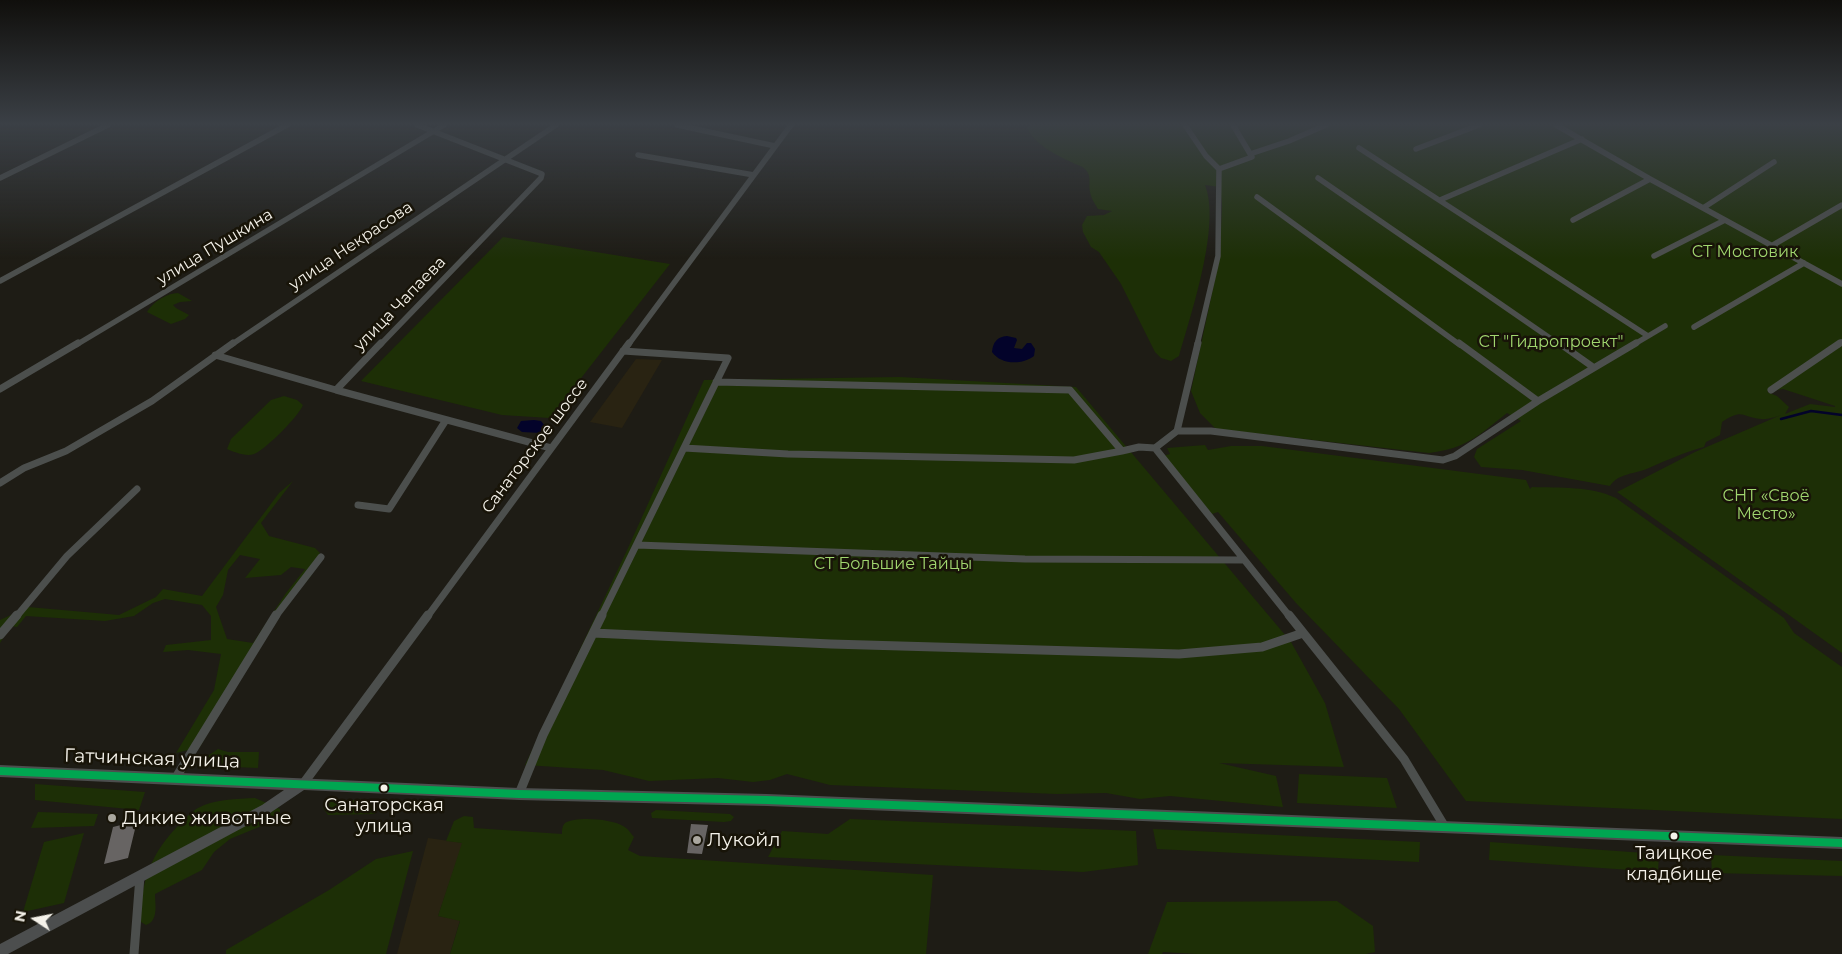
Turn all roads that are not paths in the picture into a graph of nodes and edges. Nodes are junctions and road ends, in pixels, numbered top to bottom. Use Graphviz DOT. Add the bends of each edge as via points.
graph roads {
  1 [pos="1219,169"];
  2 [pos="17,170"];
  3 [pos="206,170"];
  4 [pos="371,170"];
  5 [pos="489,170"];
  6 [pos="531,170"];
  7 [pos="722,170"];
  8 [pos="758,170"];
  9 [pos="1393,170"];
  10 [pos="1511,170"];
  11 [pos="1634,170"];
  12 [pos="1762,170"];
  13 [pos="754,175"];
  14 [pos="0,178"];
  15 [pos="1318,178"];
  16 [pos="1650,179"];
  17 [pos="1257,197"];
  18 [pos="1440,200"];
  19 [pos="1842,205"];
  20 [pos="1703,208"];
  21 [pos="1573,220"];
  22 [pos="1725,220"];
  23 [pos="1773,245"];
  24 [pos="1654,256"];
  25 [pos="1804,263"];
  26 [pos="0,282"];
  27 [pos="1842,284"];
  28 [pos="1665,326"];
  29 [pos="1694,327"];
  30 [pos="1648,336"];
  31 [pos="1842,342"];
  32 [pos="624,351"];
  33 [pos="215,355"];
  34 [pos="1593,368"];
  35 [pos="716,382"];
  36 [pos="0,389"];
  37 [pos="336,390"];
  38 [pos="1771,390"];
  39 [pos="1538,401"];
  40 [pos="446,420"];
  41 [pos="1177,431"];
  42 [pos="551,448"];
  43 [pos="684,448"];
  44 [pos="1155,448"];
  45 [pos="1122,452"];
  46 [pos="0,483"];
  47 [pos="137,489"];
  48 [pos="358,505"];
  49 [pos="637,545"];
  50 [pos="321,557"];
  51 [pos="1244,560"];
  52 [pos="593,633"];
  53 [pos="1303,633"];
  54 [pos="0,635"];
  55 [pos="0,772"];
  56 [pos="175,778"];
  57 [pos="303,784"];
  58 [pos="519,794"];
  59 [pos="1445,827"];
  60 [pos="1842,844"];
  61 [pos="140,876"];
  62 [pos="0,951"];
  63 [pos="134,954"];
  1 -- 41 [label="street" via="1218,256"];
  2 -- 14 [label="street"];
  3 -- 26 [label="street"];
  4 -- 36 [label="street, улица Пушкина"];
  5 -- 33 [label="street, улица Некрасова"];
  6 -- 37 [label="street, улица Чапаева" via="542,174 541,178"];
  7 -- 13 [label="street"];
  8 -- 13 [label="street, Санаторское шоссе"];
  9 -- 18 [label="street"];
  10 -- 18 [label="street"];
  11 -- 16 [label="street"];
  12 -- 20 [label="street"];
  13 -- 32 [label="street, Санаторское шоссе"];
  15 -- 34 [label="street"];
  16 -- 20 [label="street"];
  16 -- 21 [label="street"];
  17 -- 39 [label="street"];
  18 -- 30 [label="street"];
  19 -- 23 [label="street"];
  20 -- 22 [label="street"];
  22 -- 23 [label="street"];
  22 -- 24 [label="street"];
  23 -- 25 [label="street"];
  25 -- 27 [label="street"];
  25 -- 29 [label="street"];
  28 -- 30 [label="street"];
  30 -- 34 [label="street"];
  31 -- 38 [label="street"];
  32 -- 35 [label="street" via="728,358"];
  32 -- 42 [label="street, Санаторское шоссе"];
  33 -- 37 [label="street"];
  33 -- 46 [label="street, улица Некрасова" via="152,401 66,451 24,468"];
  34 -- 39 [label="street"];
  35 -- 43 [label="street"];
  35 -- 45 [label="street" via="1070,390"];
  37 -- 40 [label="street"];
  39 -- 41 [label="street" via="1455,456 1443,460 1212,431"];
  40 -- 42 [label="street"];
  40 -- 48 [label="street" via="389,509"];
  41 -- 44 [label="street"];
  42 -- 57 [label="street, Санаторское шоссе"];
  43 -- 45 [label="street" via="788,454 1074,460"];
  43 -- 49 [label="street"];
  44 -- 45 [label="street" via="1139,447"];
  44 -- 51 [label="street"];
  47 -- 54 [label="street" via="67,556"];
  49 -- 51 [label="street" via="1025,559"];
  49 -- 52 [label="street"];
  50 -- 56 [label="street" via="271,622"];
  51 -- 53 [label="street"];
  52 -- 53 [label="street" via="1179,654 1262,647"];
  52 -- 58 [label="street"];
  53 -- 59 [label="street" via="1404,759"];
  55 -- 56 [label="main road, Гатчинская улица"];
  56 -- 57 [label="main road, Гатчинская улица"];
  57 -- 58 [label="main road, Гатчинская улица"];
  57 -- 61 [label="main road" via="266,809"];
  58 -- 59 [label="main road, Гатчинская улица" via="767,800"];
  59 -- 60 [label="main road, Гатчинская улица"];
  61 -- 62 [label="main road"];
  61 -- 63 [label="street"];
}
